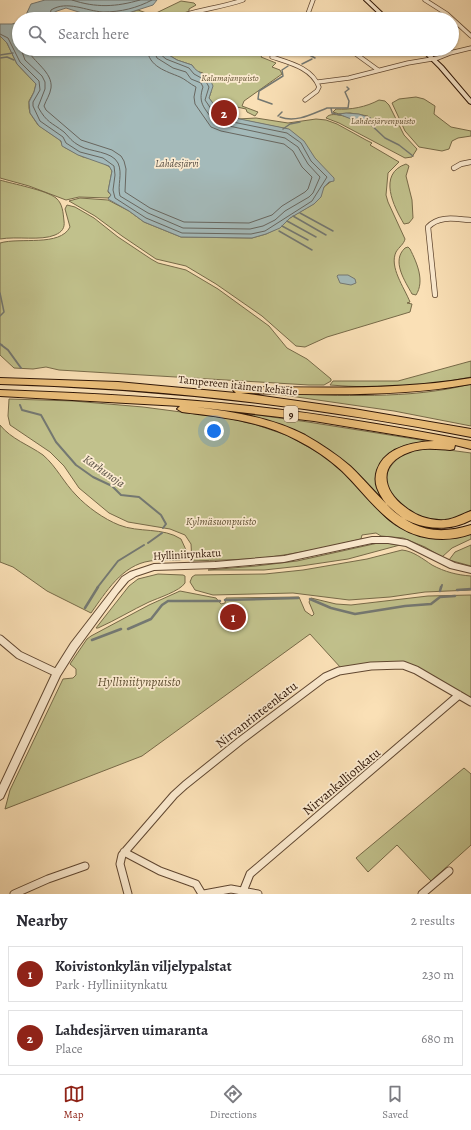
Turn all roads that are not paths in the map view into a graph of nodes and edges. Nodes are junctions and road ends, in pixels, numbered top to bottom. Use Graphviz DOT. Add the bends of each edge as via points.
graph roads {
  1 [pos="243,0"];
  2 [pos="313,0"];
  3 [pos="366,0"];
  4 [pos="425,0"];
  5 [pos="195,12"];
  6 [pos="309,12"];
  7 [pos="379,12"];
  8 [pos="444,12"];
  9 [pos="459,25"];
  10 [pos="471,36"];
  11 [pos="471,48"];
  12 [pos="459,51"];
  13 [pos="359,56"];
  14 [pos="435,56"];
  15 [pos="272,57"];
  16 [pos="431,57"];
  17 [pos="378,70"];
  18 [pos="318,82"];
  19 [pos="305,100"];
  20 [pos="471,102"];
  21 [pos="471,162"];
  22 [pos="454,168"];
  23 [pos="471,220"];
  24 [pos="435,295"];
  25 [pos="0,381"];
  26 [pos="471,381"];
  27 [pos="188,391"];
  28 [pos="0,393"];
  29 [pos="109,397"];
  30 [pos="471,432"];
  31 [pos="471,445"];
  32 [pos="471,449"];
  33 [pos="471,515"];
  34 [pos="471,529"];
  35 [pos="471,570"];
  36 [pos="0,639"];
  37 [pos="57,673"];
  38 [pos="459,695"];
  39 [pos="471,702"];
  40 [pos="0,795"];
  41 [pos="124,852"];
  42 [pos="85,866"];
  43 [pos="448,871"];
  44 [pos="244,889"];
  45 [pos="14,894"];
  46 [pos="128,894"];
  47 [pos="203,894"];
  48 [pos="258,894"];
  49 [pos="422,894"];
  1 -- 5 [label="street"];
  2 -- 6 [label="street"];
  3 -- 7 [label="main road"];
  4 -- 8 [label="street"];
  9 -- 10 [label="street"];
  11 -- 12 [label="street"];
  13 -- 17 [label="street"];
  14 -- 16 [label="street"];
  15 -- 18 [label="street" via="301,68"];
  16 -- 17 [label="street"];
  16 -- 20 [label="main road"];
  17 -- 18 [label="street" via="344,79"];
  18 -- 19 [label="street" via="318,90"];
  21 -- 22 [label="street"];
  23 -- 24 [label="street" via="439,220 428,227"];
  25 -- 27 [label="highway, Tampereen itäinen kehätie / 9" via="77,383"];
  26 -- 27 [label="highway" via="395,391"];
  27 -- 30 [label="highway, Tampereen itäinen kehätie / 9" via="351,411"];
  28 -- 29 [label="highway, Tampereen itäinen kehätie / 9"];
  29 -- 31 [label="highway, Tampereen itäinen kehätie / 9" via="280,413"];
  29 -- 34 [label="highway" via="245,418 276,427 298,436 334,458 402,525 427,534 445,535"];
  32 -- 33 [label="highway" via="428,445 406,449 390,460 383,470 381,481 385,494 394,507 408,517 432,524 446,524"];
  35 -- 37 [label="street, Hylliniitynkatu" via="453,566 412,545 372,540 284,559 141,570 125,580 115,592 70,650"];
  36 -- 37 [label="street" via="16,653"];
  37 -- 40 [label="street, Hylliniitynkatu"];
  38 -- 39 [label="street, Nirvanrinteenkatu"];
  38 -- 41 [label="street, Nirvanrinteenkatu" via="403,665 372,666 330,674 185,785"];
  38 -- 44 [label="street, Nirvankallionkatu" via="252,873"];
  41 -- 46 [label="street" via="120,864"];
  41 -- 47 [label="street" via="160,871 192,882"];
  42 -- 45 [label="street"];
  43 -- 49 [label="street"];
  44 -- 47 [label="street" via="230,888"];
  44 -- 48 [label="street"];
}
